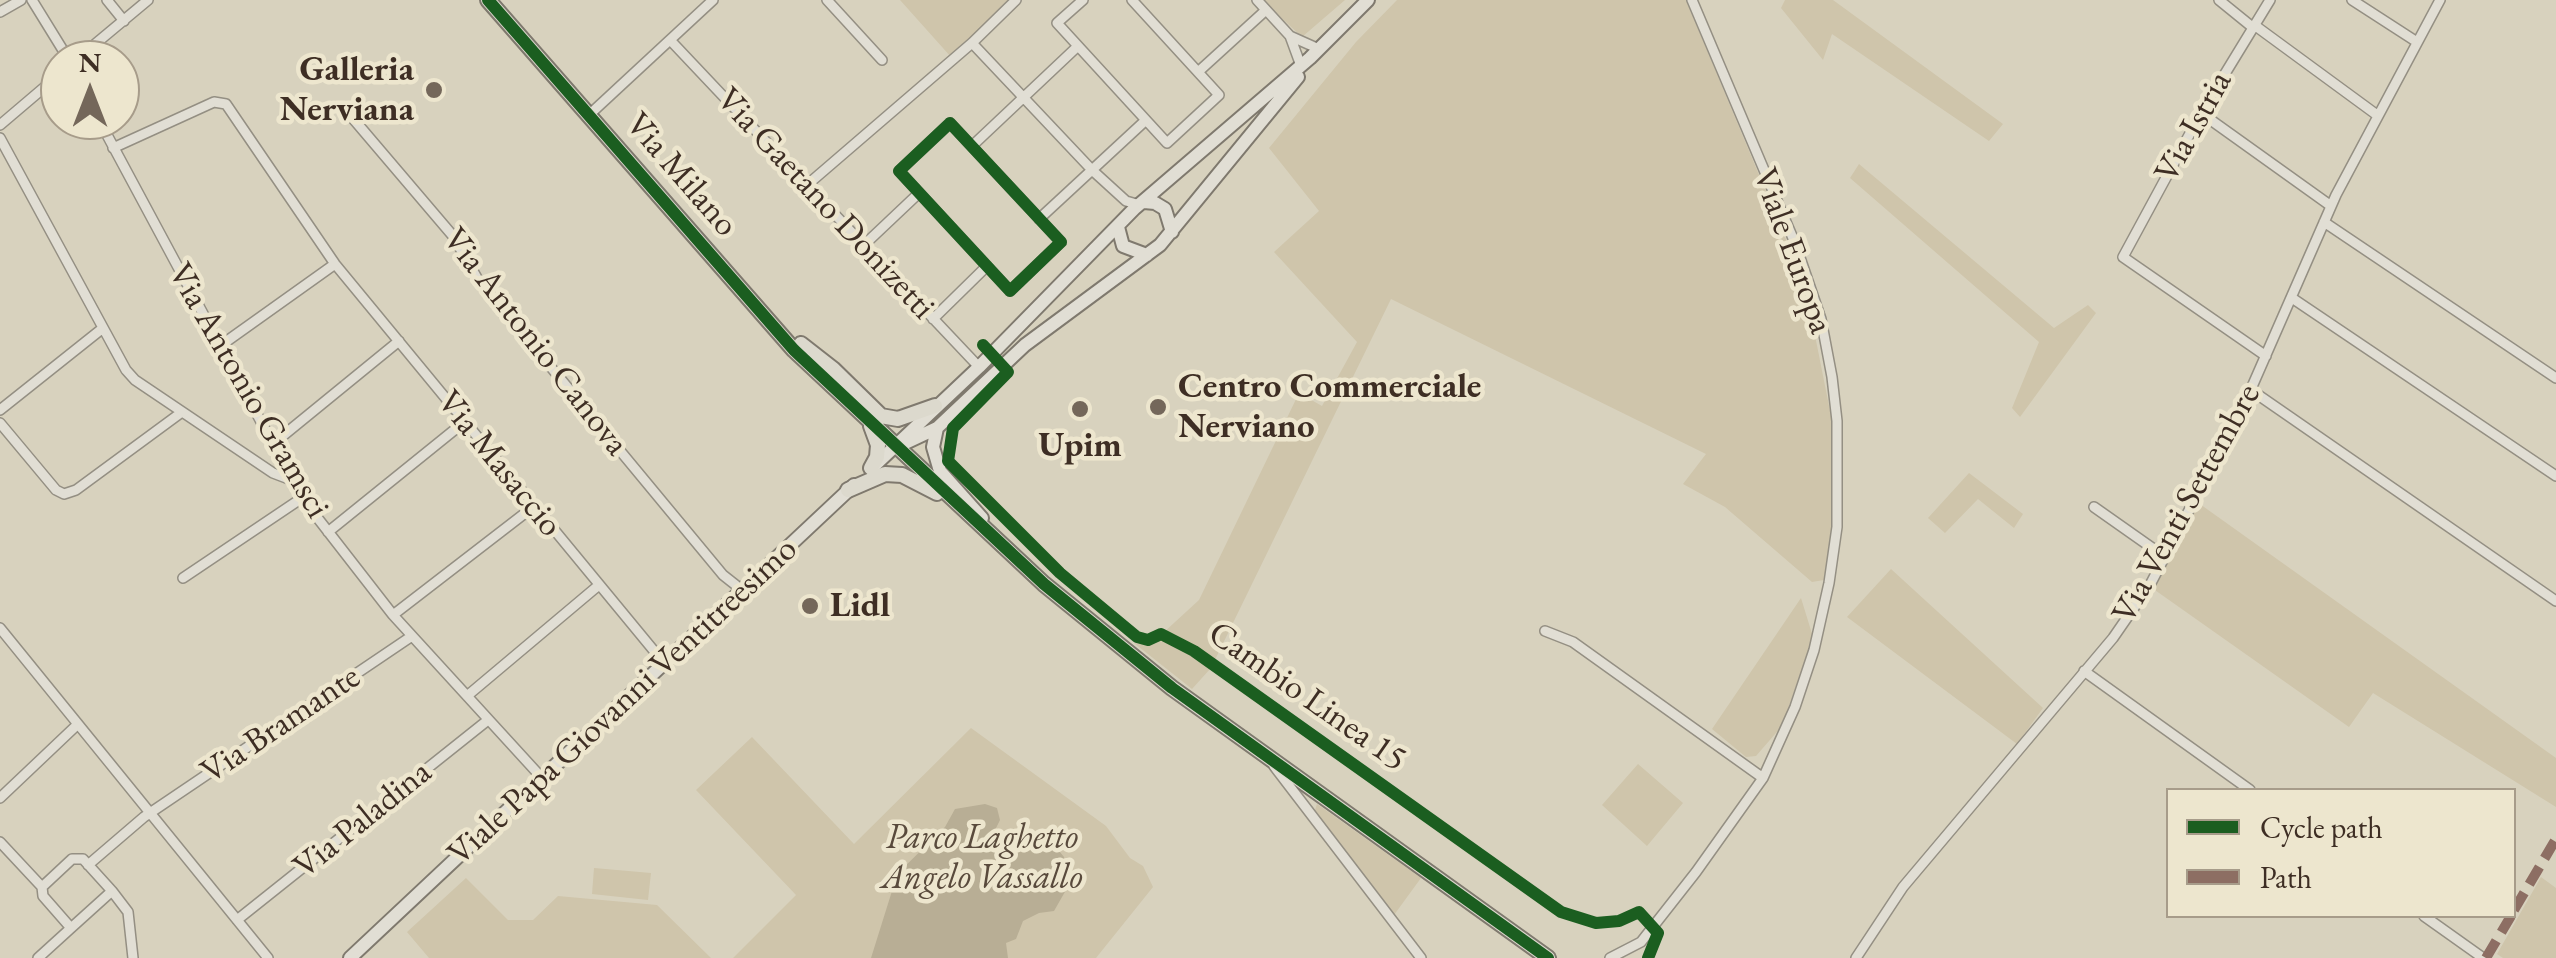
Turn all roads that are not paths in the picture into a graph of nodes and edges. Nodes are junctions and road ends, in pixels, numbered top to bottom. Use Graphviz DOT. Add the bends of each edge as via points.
graph roads {
  1 [pos="21,0"];
  2 [pos="32,0"];
  3 [pos="107,0"];
  4 [pos="148,0"];
  5 [pos="488,0"];
  6 [pos="501,0"];
  7 [pos="713,0"];
  8 [pos="827,0"];
  9 [pos="1016,0"];
  10 [pos="1083,0"];
  11 [pos="1132,0"];
  12 [pos="1257,0"];
  13 [pos="1368,0"];
  14 [pos="1692,0"];
  15 [pos="2220,0"];
  16 [pos="2270,0"];
  17 [pos="2352,0"];
  18 [pos="2440,0"];
  19 [pos="1266,10"];
  20 [pos="0,12"];
  21 [pos="124,21"];
  22 [pos="2251,26"];
  23 [pos="1290,36"];
  24 [pos="59,40"];
  25 [pos="99,40"];
  26 [pos="671,41"];
  27 [pos="2416,42"];
  28 [pos="972,43"];
  29 [pos="1078,46"];
  30 [pos="1312,54"];
  31 [pos="882,60"];
  32 [pos="1198,72"];
  33 [pos="40,91"];
  34 [pos="1024,98"];
  35 [pos="344,108"];
  36 [pos="592,112"];
  37 [pos="2201,113"];
  38 [pos="2377,115"];
  39 [pos="1146,120"];
  40 [pos="0,125"];
  41 [pos="0,138"];
  42 [pos="109,140"];
  43 [pos="972,146"];
  44 [pos="113,148"];
  45 [pos="1092,170"];
  46 [pos="808,184"];
  47 [pos="920,193"];
  48 [pos="1118,196"];
  49 [pos="1142,203"];
  50 [pos="2331,206"];
  51 [pos="1039,218"];
  52 [pos="2324,222"];
  53 [pos="1121,224"];
  54 [pos="1172,232"];
  55 [pos="864,245"];
  56 [pos="1147,254"];
  57 [pos="335,264"];
  58 [pos="988,266"];
  59 [pos="2292,298"];
  60 [pos="933,319"];
  61 [pos="103,328"];
  62 [pos="399,342"];
  63 [pos="801,344"];
  64 [pos="220,346"];
  65 [pos="2266,356"];
  66 [pos="979,367"];
  67 [pos="2556,378"];
  68 [pos="833,385"];
  69 [pos="2251,390"];
  70 [pos="935,406"];
  71 [pos="0,410"];
  72 [pos="182,412"];
  73 [pos="866,417"];
  74 [pos="0,423"];
  75 [pos="463,423"];
  76 [pos="937,428"];
  77 [pos="274,443"];
  78 [pos="896,447"];
  79 [pos="282,458"];
  80 [pos="256,459"];
  81 [pos="871,468"];
  82 [pos="2556,476"];
  83 [pos="294,482"];
  84 [pos="848,490"];
  85 [pos="302,498"];
  86 [pos="956,502"];
  87 [pos="533,507"];
  88 [pos="2094,507"];
  89 [pos="328,532"];
  90 [pos="2165,557"];
  91 [pos="182,578"];
  92 [pos="1044,584"];
  93 [pos="598,585"];
  94 [pos="738,594"];
  95 [pos="2556,601"];
  96 [pos="393,615"];
  97 [pos="0,628"];
  98 [pos="1545,631"];
  99 [pos="412,636"];
  100 [pos="664,663"];
  101 [pos="2084,671"];
  102 [pos="467,696"];
  103 [pos="488,720"];
  104 [pos="78,724"];
  105 [pos="1269,760"];
  106 [pos="542,778"];
  107 [pos="1764,778"];
  108 [pos="2247,788"];
  109 [pos="0,798"];
  110 [pos="150,813"];
  111 [pos="0,842"];
  112 [pos="88,865"];
  113 [pos="42,886"];
  114 [pos="112,891"];
  115 [pos="2427,918"];
  116 [pos="237,920"];
  117 [pos="71,928"];
  118 [pos="1641,942"];
  119 [pos="1621,956"];
  120 [pos="38,958"];
  121 [pos="133,958"];
  122 [pos="268,958"];
  123 [pos="350,958"];
  124 [pos="1421,958"];
  125 [pos="1548,958"];
  126 [pos="1610,958"];
  127 [pos="1638,958"];
  128 [pos="1856,958"];
  129 [pos="2484,958"];
  1 -- 20 [label="street"];
  2 -- 24 [label="street"];
  3 -- 21 [label="street"];
  4 -- 21 [label="street"];
  5 -- 36 [label="main road, Via Milano"];
  6 -- 36 [label="main road, Via Milano"];
  7 -- 26 [label="street"];
  8 -- 31 [label="street"];
  9 -- 28 [label="street"];
  10 -- 29 [label="street" via="1057,24"];
  11 -- 32 [label="street"];
  12 -- 19 [label="street"];
  13 -- 30 [label="street"];
  14 -- 107 [label="street, Viale Europa" via="1813,290 1836,410 1839,502 1829,583 1804,680"];
  15 -- 22 [label="street"];
  16 -- 22 [label="street, Via Istria"];
  17 -- 27 [label="street"];
  18 -- 27 [label="street, Via Venti Settembre"];
  19 -- 23 [label="street"];
  19 -- 32 [label="street"];
  21 -- 25 [label="street"];
  22 -- 37 [label="street, Via Istria"];
  22 -- 38 [label="street"];
  23 -- 30 [label="street"];
  23 -- 30 [label="street"];
  26 -- 36 [label="street"];
  26 -- 46 [label="street, Via Gaetano Donizetti"];
  27 -- 38 [label="street, Via Venti Settembre"];
  28 -- 34 [label="street"];
  28 -- 46 [label="street"];
  29 -- 34 [label="street"];
  29 -- 39 [label="street"];
  30 -- 49 [label="street"];
  30 -- 54 [label="street"];
  32 -- 39 [label="street" via="1219,95 1167,143"];
  33 -- 40 [label="street"];
  34 -- 43 [label="street"];
  34 -- 45 [label="street"];
  35 -- 94 [label="street, Via Antonio Canova"];
  36 -- 63 [label="main road, Via Milano"];
  36 -- 68 [label="main road, Via Milano" via="794,350"];
  37 -- 50 [label="street"];
  37 -- 65 [label="street, Via Istria" via="2123,258"];
  38 -- 50 [label="street, Via Venti Settembre"];
  39 -- 45 [label="street"];
  41 -- 61 [label="street"];
  42 -- 44 [label="street, Via Antonio Gramsci"];
  43 -- 47 [label="street" via="950,123 899,171"];
  43 -- 51 [label="street"];
  44 -- 57 [label="street, Via Masaccio" via="224,102"];
  44 -- 64 [label="street, Via Antonio Gramsci"];
  45 -- 48 [label="street"];
  45 -- 51 [label="street"];
  46 -- 55 [label="street, Via Gaetano Donizetti"];
  47 -- 55 [label="street"];
  47 -- 58 [label="street"];
  48 -- 49 [label="street"];
  48 -- 53 [label="street"];
  49 -- 53 [label="street"];
  49 -- 54 [label="street" via="1164,208"];
  50 -- 52 [label="street, Via Venti Settembre"];
  51 -- 58 [label="street" via="1061,242 1010,291"];
  52 -- 59 [label="street, Via Venti Settembre"];
  52 -- 67 [label="street"];
  53 -- 56 [label="street" via="1123,246"];
  53 -- 66 [label="street"];
  54 -- 56 [label="street"];
  55 -- 60 [label="street, Via Gaetano Donizetti"];
  56 -- 76 [label="street" via="1025,344"];
  57 -- 62 [label="street, Via Masaccio"];
  57 -- 64 [label="street"];
  58 -- 60 [label="street"];
  59 -- 65 [label="street, Via Venti Settembre"];
  59 -- 82 [label="street"];
  60 -- 66 [label="street, Via Gaetano Donizetti"];
  61 -- 71 [label="street"];
  61 -- 72 [label="street" via="126,370"];
  62 -- 75 [label="street, Via Masaccio"];
  62 -- 77 [label="street"];
  63 -- 68 [label="main road, Via Milano"];
  63 -- 70 [label="main road" via="886,419"];
  64 -- 77 [label="street, Via Antonio Gramsci"];
  65 -- 69 [label="street, Via Venti Settembre"];
  66 -- 70 [label="street"];
  68 -- 73 [label="main road, Via Milano"];
  69 -- 90 [label="street, Via Venti Settembre"];
  69 -- 95 [label="street"];
  70 -- 78 [label="street"];
  72 -- 74 [label="street" via="64,494"];
  72 -- 80 [label="street"];
  73 -- 78 [label="main road, Via Milano"];
  73 -- 81 [label="main road" via="878,445"];
  75 -- 87 [label="street, Via Masaccio"];
  75 -- 89 [label="street"];
  76 -- 78 [label="street"];
  76 -- 92 [label="street, Via Milano" via="933,447 940,471"];
  77 -- 79 [label="street, Via Antonio Gramsci"];
  78 -- 81 [label="street, Viale Papa Giovanni Ventitreesimo"];
  78 -- 86 [label="main road, Via Milano"];
  79 -- 80 [label="street"];
  79 -- 83 [label="street, Via Antonio Gramsci"];
  80 -- 83 [label="street"];
  81 -- 84 [label="street, Viale Papa Giovanni Ventitreesimo"];
  83 -- 85 [label="street, Via Antonio Gramsci"];
  84 -- 86 [label="main road" via="885,474 902,475"];
  84 -- 94 [label="street, Viale Papa Giovanni Ventitreesimo"];
  85 -- 89 [label="street, Via Antonio Gramsci"];
  85 -- 91 [label="street"];
  86 -- 92 [label="main road, Via Milano"];
  87 -- 93 [label="street, Via Masaccio"];
  87 -- 96 [label="street"];
  88 -- 90 [label="street"];
  89 -- 96 [label="street, Via Antonio Gramsci"];
  90 -- 101 [label="street, Via Venti Settembre"];
  92 -- 105 [label="main road, Via Milano"];
  93 -- 100 [label="street, Via Masaccio"];
  93 -- 102 [label="street"];
  94 -- 100 [label="street, Viale Papa Giovanni Ventitreesimo"];
  96 -- 99 [label="street, Via Antonio Gramsci"];
  97 -- 104 [label="street"];
  98 -- 107 [label="street" via="1573,642"];
  99 -- 102 [label="street, Via Antonio Gramsci"];
  99 -- 110 [label="street, Via Bramante"];
  100 -- 106 [label="street, Viale Papa Giovanni Ventitreesimo"];
  101 -- 108 [label="street"];
  101 -- 128 [label="street, Via Venti Settembre" via="1913,875"];
  102 -- 103 [label="street, Via Antonio Gramsci"];
  103 -- 106 [label="street, Via Antonio Gramsci"];
  103 -- 116 [label="street, Via Paladina"];
  104 -- 109 [label="street"];
  104 -- 110 [label="street"];
  105 -- 124 [label="street"];
  105 -- 125 [label="main road, Via Milano"];
  106 -- 123 [label="street, Viale Papa Giovanni Ventitreesimo"];
  107 -- 118 [label="street, Viale Europa"];
  110 -- 112 [label="street, Via Bramante"];
  110 -- 116 [label="street"];
  111 -- 113 [label="street"];
  112 -- 113 [label="street, Via Bramante" via="72,859"];
  112 -- 114 [label="street"];
  113 -- 117 [label="street"];
  114 -- 117 [label="street"];
  114 -- 121 [label="street" via="128,912"];
  115 -- 129 [label="street"];
  116 -- 122 [label="street"];
  117 -- 120 [label="street"];
  118 -- 119 [label="street, Viale Europa"];
  118 -- 127 [label="street, Viale Europa"];
  119 -- 126 [label="street, Viale Europa"];
}
